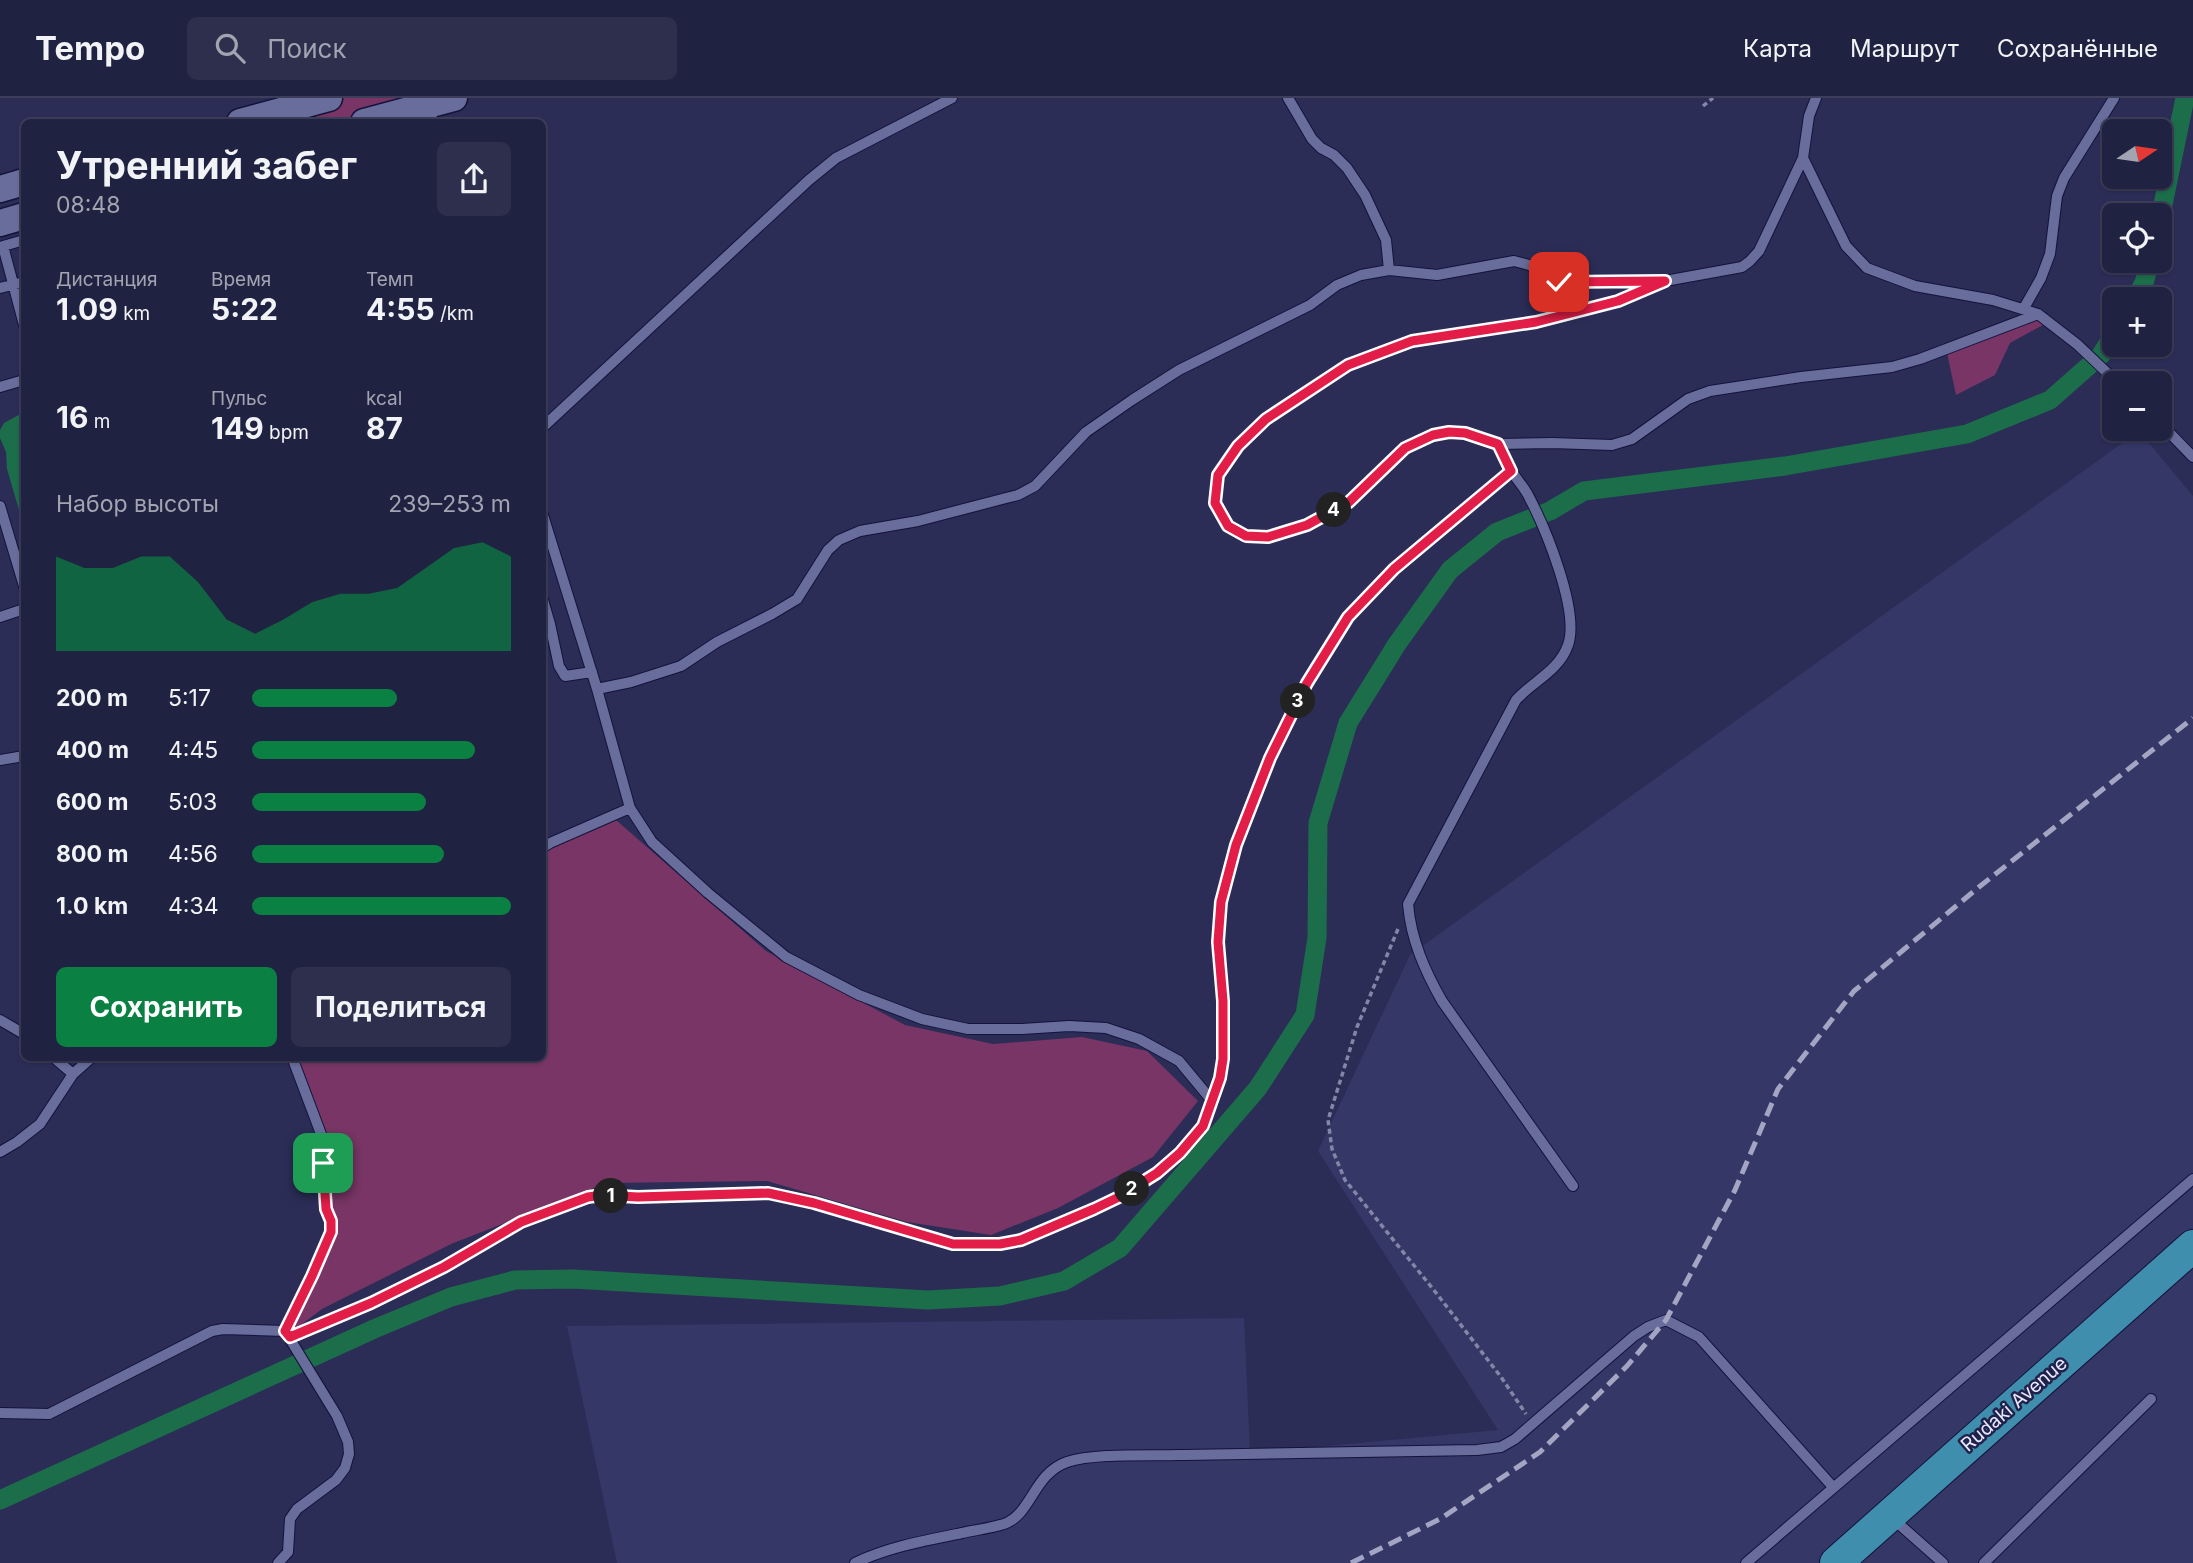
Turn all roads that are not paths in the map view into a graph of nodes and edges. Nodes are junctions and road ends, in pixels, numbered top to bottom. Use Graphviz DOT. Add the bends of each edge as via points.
graph roads {
  1 [pos="329,98"];
  2 [pos="454,98"];
  3 [pos="952,98"];
  4 [pos="1288,98"];
  5 [pos="1816,98"];
  6 [pos="2114,98"];
  7 [pos="420,115"];
  8 [pos="251,119"];
  9 [pos="388,119"];
  10 [pos="1803,158"];
  11 [pos="21,183"];
  12 [pos="0,189"];
  13 [pos="21,219"];
  14 [pos="1,238"];
  15 [pos="21,240"];
  16 [pos="1389,270"];
  17 [pos="1665,281"];
  18 [pos="21,283"];
  19 [pos="13,285"];
  20 [pos="0,288"];
  21 [pos="2024,308"];
  22 [pos="21,314"];
  23 [pos="2038,314"];
  24 [pos="2106,371"];
  25 [pos="21,381"];
  26 [pos="0,387"];
  27 [pos="546,424"];
  28 [pos="2172,436"];
  29 [pos="1498,444"];
  30 [pos="2193,457"];
  31 [pos="1511,471"];
  32 [pos="0,506"];
  33 [pos="546,525"];
  34 [pos="21,576"];
  35 [pos="21,610"];
  36 [pos="0,617"];
  37 [pos="546,625"];
  38 [pos="592,672"];
  39 [pos="597,688"];
  40 [pos="21,756"];
  41 [pos="0,760"];
  42 [pos="630,808"];
  43 [pos="546,845"];
  44 [pos="0,1020"];
  45 [pos="21,1032"];
  46 [pos="58,1061"];
  47 [pos="88,1061"];
  48 [pos="294,1061"];
  49 [pos="73,1074"];
  50 [pos="1213,1102"];
  51 [pos="0,1152"];
  52 [pos="2193,1179"];
  53 [pos="1573,1186"];
  54 [pos="2193,1246"];
  55 [pos="288,1334"];
  56 [pos="2151,1399"];
  57 [pos="0,1413"];
  58 [pos="1833,1487"];
  59 [pos="1889,1515"];
  60 [pos="278,1563"];
  61 [pos="855,1563"];
  62 [pos="1746,1563"];
  63 [pos="1836,1563"];
  64 [pos="1942,1563"];
  65 [pos="1984,1563"];
  1 -- 8 [label="main road"];
  2 -- 7 [label="main road"];
  3 -- 27 [label="lane" via="836,158"];
  4 -- 16 [label="lane" via="1312,139 1341,161 1365,195 1386,240"];
  5 -- 10 [label="lane"];
  6 -- 21 [label="lane" via="2064,178 2057,196 2050,254"];
  7 -- 9 [label="main road"];
  10 -- 17 [label="lane" via="1750,261 1732,270"];
  10 -- 21 [label="lane" via="1846,246 1867,268 1915,286"];
  11 -- 12 [label="main road"];
  13 -- 14 [label="main road"];
  14 -- 15 [label="lane"];
  14 -- 19 [label="lane"];
  16 -- 17 [label="lane" via="1437,275 1514,261 1559,282"];
  16 -- 39 [label="lane" via="1350,278 1310,305 1179,370 1096,424 1035,486 1018,495 860,531 839,540 797,599 681,666"];
  17 -- 29 [label="lane" via="1618,301 1536,322 1412,341 1348,365 1266,419 1238,446 1218,475 1215,503 1228,526 1246,536 1268,537 1307,525 1349,502 1405,448 1433,435 1465,433"];
  18 -- 19 [label="lane"];
  19 -- 20 [label="lane"];
  19 -- 22 [label="lane"];
  21 -- 23 [label="lane"];
  23 -- 24 [label="lane"];
  23 -- 29 [label="lane" via="1892,367 1710,390 1688,399 1632,439 1612,445"];
  25 -- 26 [label="lane"];
  28 -- 30 [label="lane"];
  29 -- 31 [label="lane"];
  31 -- 50 [label="lane" via="1394,569 1348,617 1307,683 1270,758 1236,845 1221,902 1218,942 1223,1059"];
  31 -- 53 [label="lane" via="1527,493 1567,596 1568,644 1555,667 1516,700 1409,904 1412,933 1428,977"];
  32 -- 34 [label="lane"];
  33 -- 38 [label="lane"];
  35 -- 36 [label="lane"];
  37 -- 38 [label="lane" via="565,677"];
  38 -- 39 [label="lane"];
  39 -- 42 [label="lane"];
  40 -- 41 [label="lane"];
  42 -- 43 [label="lane"];
  42 -- 50 [label="lane" via="652,842 786,957 859,995 922,1019 968,1029 1106,1028 1139,1039 1178,1061"];
  44 -- 45 [label="lane"];
  46 -- 49 [label="lane"];
  47 -- 49 [label="lane"];
  48 -- 55 [label="lane" via="321,1134 331,1232"];
  49 -- 51 [label="lane" via="40,1124"];
  50 -- 55 [label="lane" via="1203,1126 1157,1173 1119,1197 1021,1240 953,1244 768,1193 602,1195 521,1222 371,1303"];
  52 -- 58 [label="lane"];
  54 -- 59 [label="highway, Rudaki Avenue"];
  55 -- 57 [label="lane" via="212,1331 49,1414"];
  55 -- 60 [label="lane" via="337,1416 349,1454 336,1480 297,1508 290,1519 288,1552"];
  56 -- 65 [label="lane"];
  58 -- 61 [label="lane" via="1699,1337 1666,1320 1634,1335 1501,1447 1081,1459 1055,1468 1012,1520"];
  58 -- 62 [label="lane"];
  59 -- 63 [label="highway, Rudaki Avenue"];
  59 -- 64 [label="lane"];
}
